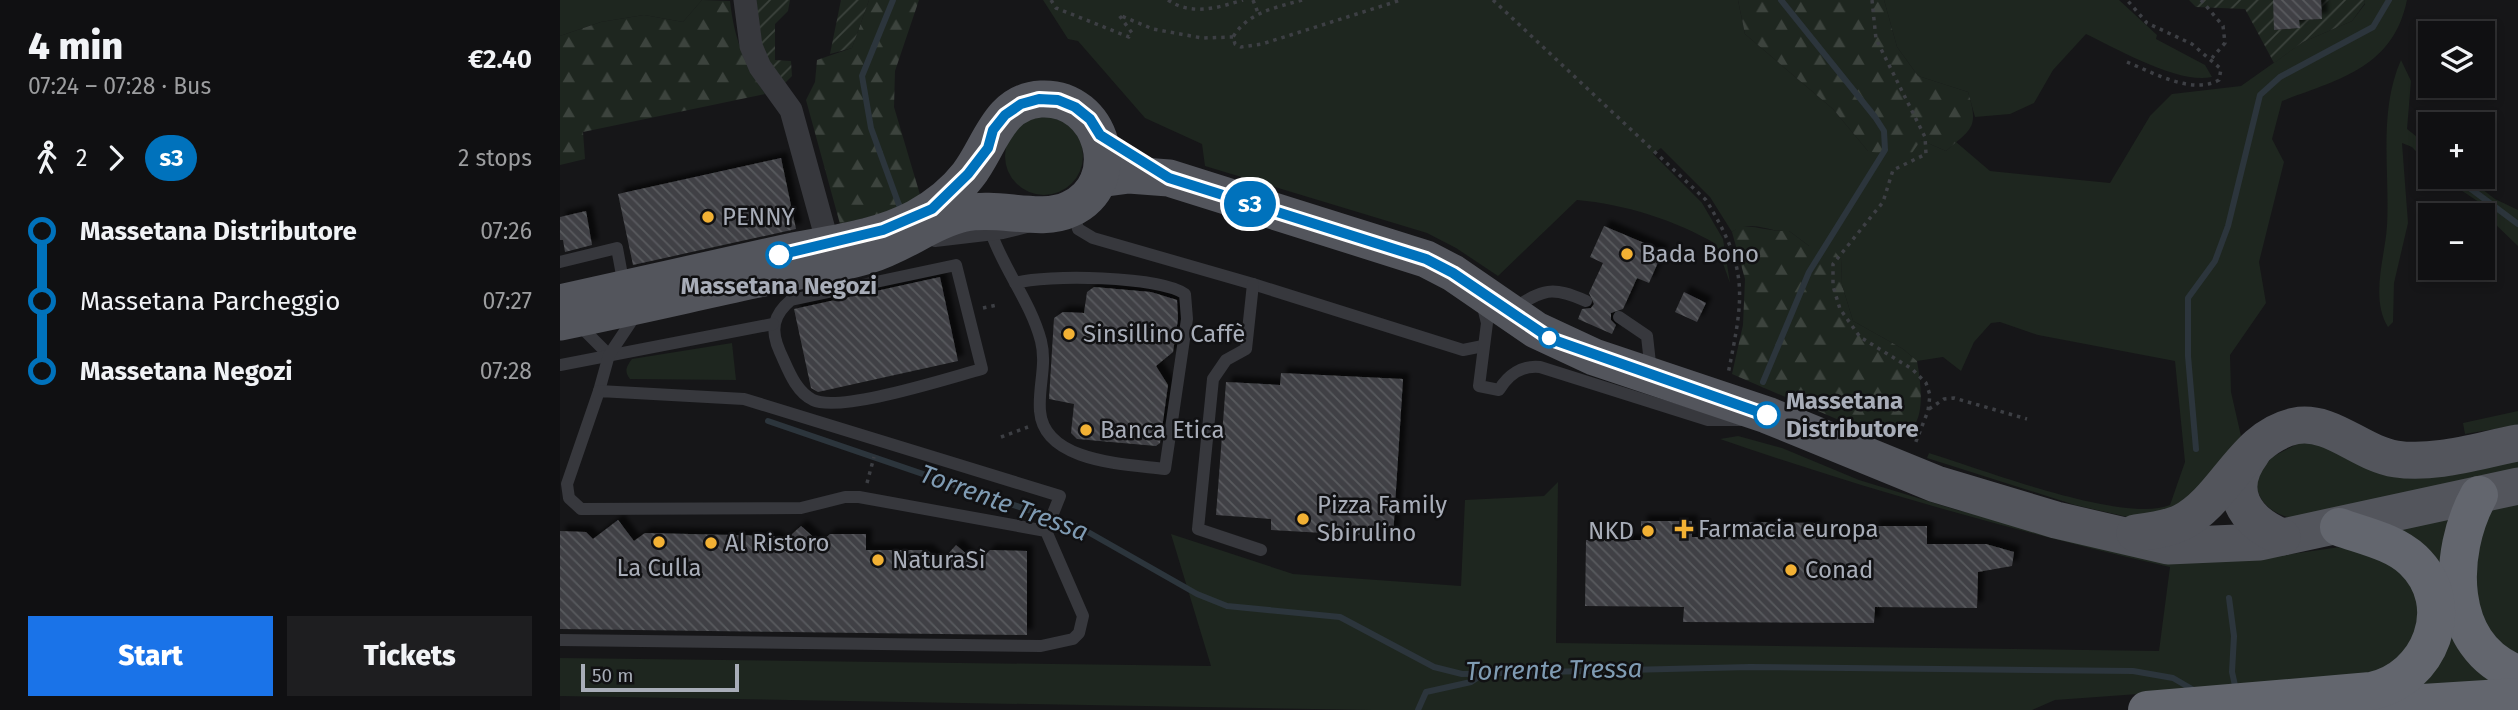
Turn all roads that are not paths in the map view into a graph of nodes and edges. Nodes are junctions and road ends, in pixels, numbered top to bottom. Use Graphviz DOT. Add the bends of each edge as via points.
graph roads {
  1 [pos="745,0"];
  2 [pos="1100,135"];
  3 [pos="988,148"];
  4 [pos="1169,178"];
  5 [pos="1099,180"];
  6 [pos="1047,212"];
  7 [pos="992,234"];
  8 [pos="828,244"];
  9 [pos="893,246"];
  10 [pos="560,262"];
  11 [pos="1015,283"];
  12 [pos="1254,284"];
  13 [pos="1471,285"];
  14 [pos="635,297"];
  15 [pos="1586,301"];
  16 [pos="1509,312"];
  17 [pos="565,315"];
  18 [pos="1619,317"];
  19 [pos="773,324"];
  20 [pos="1483,346"];
  21 [pos="609,355"];
  22 [pos="560,365"];
  23 [pos="1651,376"];
  24 [pos="599,391"];
  25 [pos="1767,415"];
  26 [pos="2518,443"];
  27 [pos="2253,452"];
  28 [pos="2518,486"];
  29 [pos="564,489"];
  30 [pos="2479,495"];
  31 [pos="2339,527"];
  32 [pos="1046,531"];
  33 [pos="2120,535"];
  34 [pos="2282,537"];
  35 [pos="1261,550"];
  36 [pos="2450,622"];
  37 [pos="560,640"];
  38 [pos="2518,674"];
  39 [pos="2518,697"];
  40 [pos="2147,710"];
  41 [pos="2306,710"];
  1 -- 8 [label="street" via="747,34 756,60 791,110"];
  2 -- 3 [label="main road" via="1075,107 1039,99 1005,115 993,130"];
  2 -- 4 [label="main road"];
  2 -- 5 [label="main road" via="1103,158"];
  3 -- 6 [label="main road" via="988,168 1007,201"];
  3 -- 8 [label="main road" via="963,181 932,209 900,225"];
  4 -- 5 [label="main road" via="1138,175"];
  4 -- 13 [label="main road" via="1426,259"];
  5 -- 6 [label="main road" via="1085,199"];
  6 -- 7 [label="lane" via="1022,229"];
  6 -- 9 [label="main road" via="961,214"];
  6 -- 12 [label="lane" via="1076,225 1087,236"];
  7 -- 9 [label="lane"];
  7 -- 11 [label="lane"];
  8 -- 14 [label="main road"];
  9 -- 14 [label="main road" via="861,257"];
  10 -- 14 [label="lane" via="617,248"];
  11 -- 11 [label="lane" via="1041,341 1042,421 1054,439 1081,455 1165,469 1188,298 1178,288 1083,277"];
  12 -- 20 [label="lane" via="1463,350"];
  12 -- 35 [label="lane" via="1246,349 1226,360 1213,379 1198,530"];
  13 -- 16 [label="main road"];
  13 -- 20 [label="lane" via="1486,315"];
  14 -- 17 [label="main road"];
  14 -- 21 [label="lane"];
  15 -- 16 [label="lane" via="1556,290 1534,296"];
  16 -- 23 [label="main road" via="1551,339"];
  17 -- 21 [label="lane"];
  18 -- 23 [label="lane" via="1647,336"];
  19 -- 19 [label="lane" via="778,348 793,379 804,394 821,402 841,404 982,369 956,265 802,296 784,306"];
  19 -- 21 [label="lane"];
  20 -- 25 [label="lane" via="1479,386 1499,390 1518,371 1533,366 1707,420"];
  21 -- 22 [label="lane"];
  21 -- 24 [label="lane"];
  23 -- 25 [label="main road"];
  24 -- 29 [label="lane"];
  24 -- 32 [label="lane" via="755,401 1060,496"];
  25 -- 33 [label="main road" via="1905,473"];
  26 -- 27 [label="main road" via="2402,460 2307,425 2285,429"];
  27 -- 33 [label="main road" via="2190,517 2165,528"];
  27 -- 34 [label="main road" via="2242,471 2241,498 2254,522"];
  28 -- 30 [label="main road"];
  29 -- 32 [label="lane" via="572,502 588,509 801,508 859,497"];
  30 -- 31 [label="main road"];
  30 -- 36 [label="highway" via="2465,527"];
  31 -- 34 [label="main road"];
  31 -- 36 [label="highway" via="2385,543 2413,560"];
  32 -- 37 [label="lane" via="1083,616 1079,633 1057,645"];
  33 -- 34 [label="main road" via="2189,547"];
  36 -- 38 [label="highway" via="2484,653"];
  36 -- 40 [label="highway" via="2421,662 2387,687"];
  39 -- 41 [label="highway"];
}
